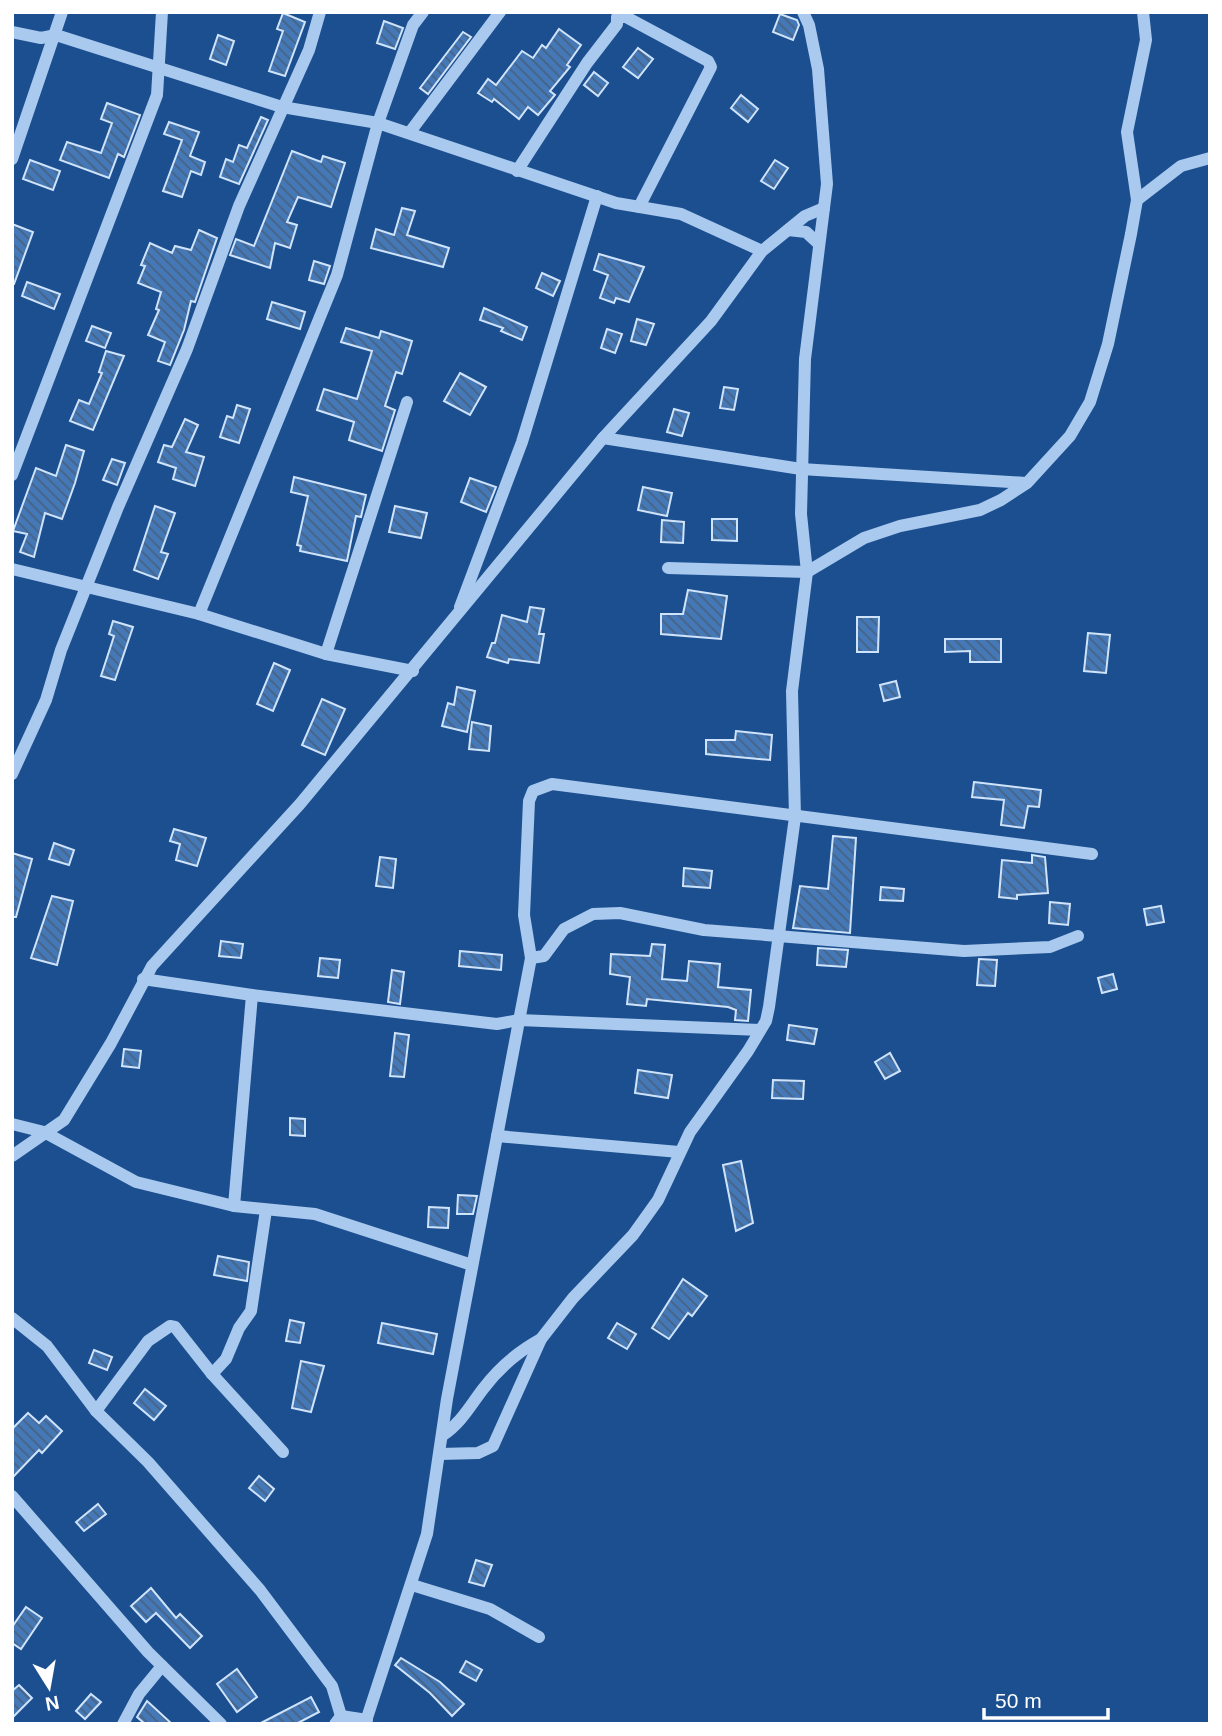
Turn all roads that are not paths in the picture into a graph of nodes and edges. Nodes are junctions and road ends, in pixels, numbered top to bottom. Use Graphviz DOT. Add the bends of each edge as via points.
graph roads {
  1 [pos="62,12"];
  2 [pos="162,12"];
  3 [pos="320,12"];
  4 [pos="423,12"];
  5 [pos="500,12"];
  6 [pos="803,12"];
  7 [pos="1143,12"];
  8 [pos="12,32"];
  9 [pos="56,35"];
  10 [pos="160,66"];
  11 [pos="282,107"];
  12 [pos="379,123"];
  13 [pos="410,132"];
  14 [pos="1210,158"];
  15 [pos="12,159"];
  16 [pos="517,171"];
  17 [pos="597,196"];
  18 [pos="1137,200"];
  19 [pos="639,207"];
  20 [pos="824,208"];
  21 [pos="788,230"];
  22 [pos="818,243"];
  23 [pos="762,251"];
  24 [pos="407,402"];
  25 [pos="603,438"];
  26 [pos="801,469"];
  27 [pos="12,475"];
  28 [pos="1027,483"];
  29 [pos="668,568"];
  30 [pos="12,569"];
  31 [pos="807,572"];
  32 [pos="88,586"];
  33 [pos="199,614"];
  34 [pos="455,620"];
  35 [pos="326,654"];
  36 [pos="413,671"];
  37 [pos="12,774"];
  38 [pos="795,817"];
  39 [pos="1092,854"];
  40 [pos="1078,936"];
  41 [pos="780,937"];
  42 [pos="531,958"];
  43 [pos="143,979"];
  44 [pos="252,995"];
  45 [pos="519,1020"];
  46 [pos="760,1030"];
  47 [pos="12,1124"];
  48 [pos="44,1132"];
  49 [pos="498,1136"];
  50 [pos="678,1152"];
  51 [pos="12,1156"];
  52 [pos="234,1206"];
  53 [pos="266,1210"];
  54 [pos="472,1265"];
  55 [pos="12,1318"];
  56 [pos="541,1339"];
  57 [pos="212,1374"];
  58 [pos="96,1411"];
  59 [pos="443,1435"];
  60 [pos="283,1452"];
  61 [pos="440,1454"];
  62 [pos="12,1496"];
  63 [pos="412,1585"];
  64 [pos="539,1637"];
  65 [pos="162,1666"];
  66 [pos="338,1720"];
  67 [pos="366,1722"];
  68 [pos="123,1724"];
  69 [pos="221,1724"];
  1 -- 9 [label="street"];
  2 -- 10 [label="street"];
  3 -- 11 [label="street" via="309,50"];
  4 -- 12 [label="street" via="413,25"];
  5 -- 13 [label="street"];
  6 -- 20 [label="street" via="818,69 827,162"];
  7 -- 18 [label="street" via="1146,40 1128,132"];
  8 -- 9 [label="street" via="41,38"];
  9 -- 10 [label="street"];
  9 -- 15 [label="street"];
  10 -- 11 [label="street"];
  10 -- 27 [label="street" via="157,94"];
  11 -- 12 [label="street"];
  11 -- 32 [label="street"];
  12 -- 13 [label="street"];
  12 -- 33 [label="street" via="337,275"];
  13 -- 16 [label="street"];
  14 -- 18 [label="street" via="1181,166"];
  16 -- 17 [label="street"];
  16 -- 19 [label="street" via="617,18 626,17 708,61 711,67"];
  17 -- 19 [label="street"];
  17 -- 34 [label="street" via="522,442"];
  18 -- 28 [label="street" via="1108,344 1090,402 1070,436"];
  19 -- 23 [label="street" via="699,220"];
  20 -- 21 [label="street"];
  20 -- 22 [label="street"];
  21 -- 22 [label="street" via="806,232"];
  21 -- 23 [label="street"];
  22 -- 26 [label="street" via="805,359"];
  23 -- 25 [label="street" via="711,321"];
  24 -- 35 [label="street"];
  25 -- 26 [label="street"];
  25 -- 34 [label="street"];
  26 -- 28 [label="street"];
  26 -- 31 [label="street"];
  28 -- 31 [label="street" via="980,510 864,538"];
  29 -- 31 [label="street"];
  30 -- 32 [label="street"];
  31 -- 38 [label="street" via="792,691"];
  32 -- 33 [label="street"];
  32 -- 37 [label="street" via="46,700"];
  33 -- 35 [label="street"];
  34 -- 36 [label="street"];
  35 -- 36 [label="street"];
  36 -- 43 [label="street"];
  38 -- 39 [label="street"];
  38 -- 41 [label="street"];
  38 -- 42 [label="street" via="552,783 533,791 524,915"];
  40 -- 41 [label="street" via="1050,947 964,951"];
  41 -- 42 [label="street" via="704,930 620,913 593,914 564,929 544,956"];
  41 -- 46 [label="street" via="769,1007"];
  42 -- 45 [label="street"];
  43 -- 44 [label="street"];
  43 -- 48 [label="street" via="72,1108 64,1120"];
  44 -- 45 [label="street" via="498,1024"];
  44 -- 52 [label="street"];
  45 -- 46 [label="street"];
  45 -- 49 [label="street"];
  46 -- 50 [label="street"];
  47 -- 48 [label="street"];
  48 -- 51 [label="street"];
  48 -- 52 [label="street" via="136,1182"];
  49 -- 50 [label="street"];
  49 -- 54 [label="street"];
  50 -- 56 [label="street" via="658,1200 633,1235"];
  52 -- 53 [label="street"];
  53 -- 54 [label="street" via="315,1214"];
  53 -- 57 [label="street" via="251,1311 226,1359"];
  54 -- 59 [label="street"];
  55 -- 58 [label="street" via="47,1346"];
  56 -- 59 [label="street" via="493,1377 457,1425"];
  56 -- 61 [label="street" via="492,1446 478,1453"];
  57 -- 58 [label="street" via="175,1327 164,1328 148,1341"];
  57 -- 60 [label="street"];
  58 -- 66 [label="street" via="148,1462 290,1628 332,1686"];
  59 -- 61 [label="street"];
  61 -- 63 [label="street" via="427,1534"];
  62 -- 65 [label="street"];
  63 -- 64 [label="street" via="490,1609"];
  63 -- 67 [label="street"];
  65 -- 68 [label="street"];
  65 -- 69 [label="street"];
  66 -- 67 [label="street"];
}
